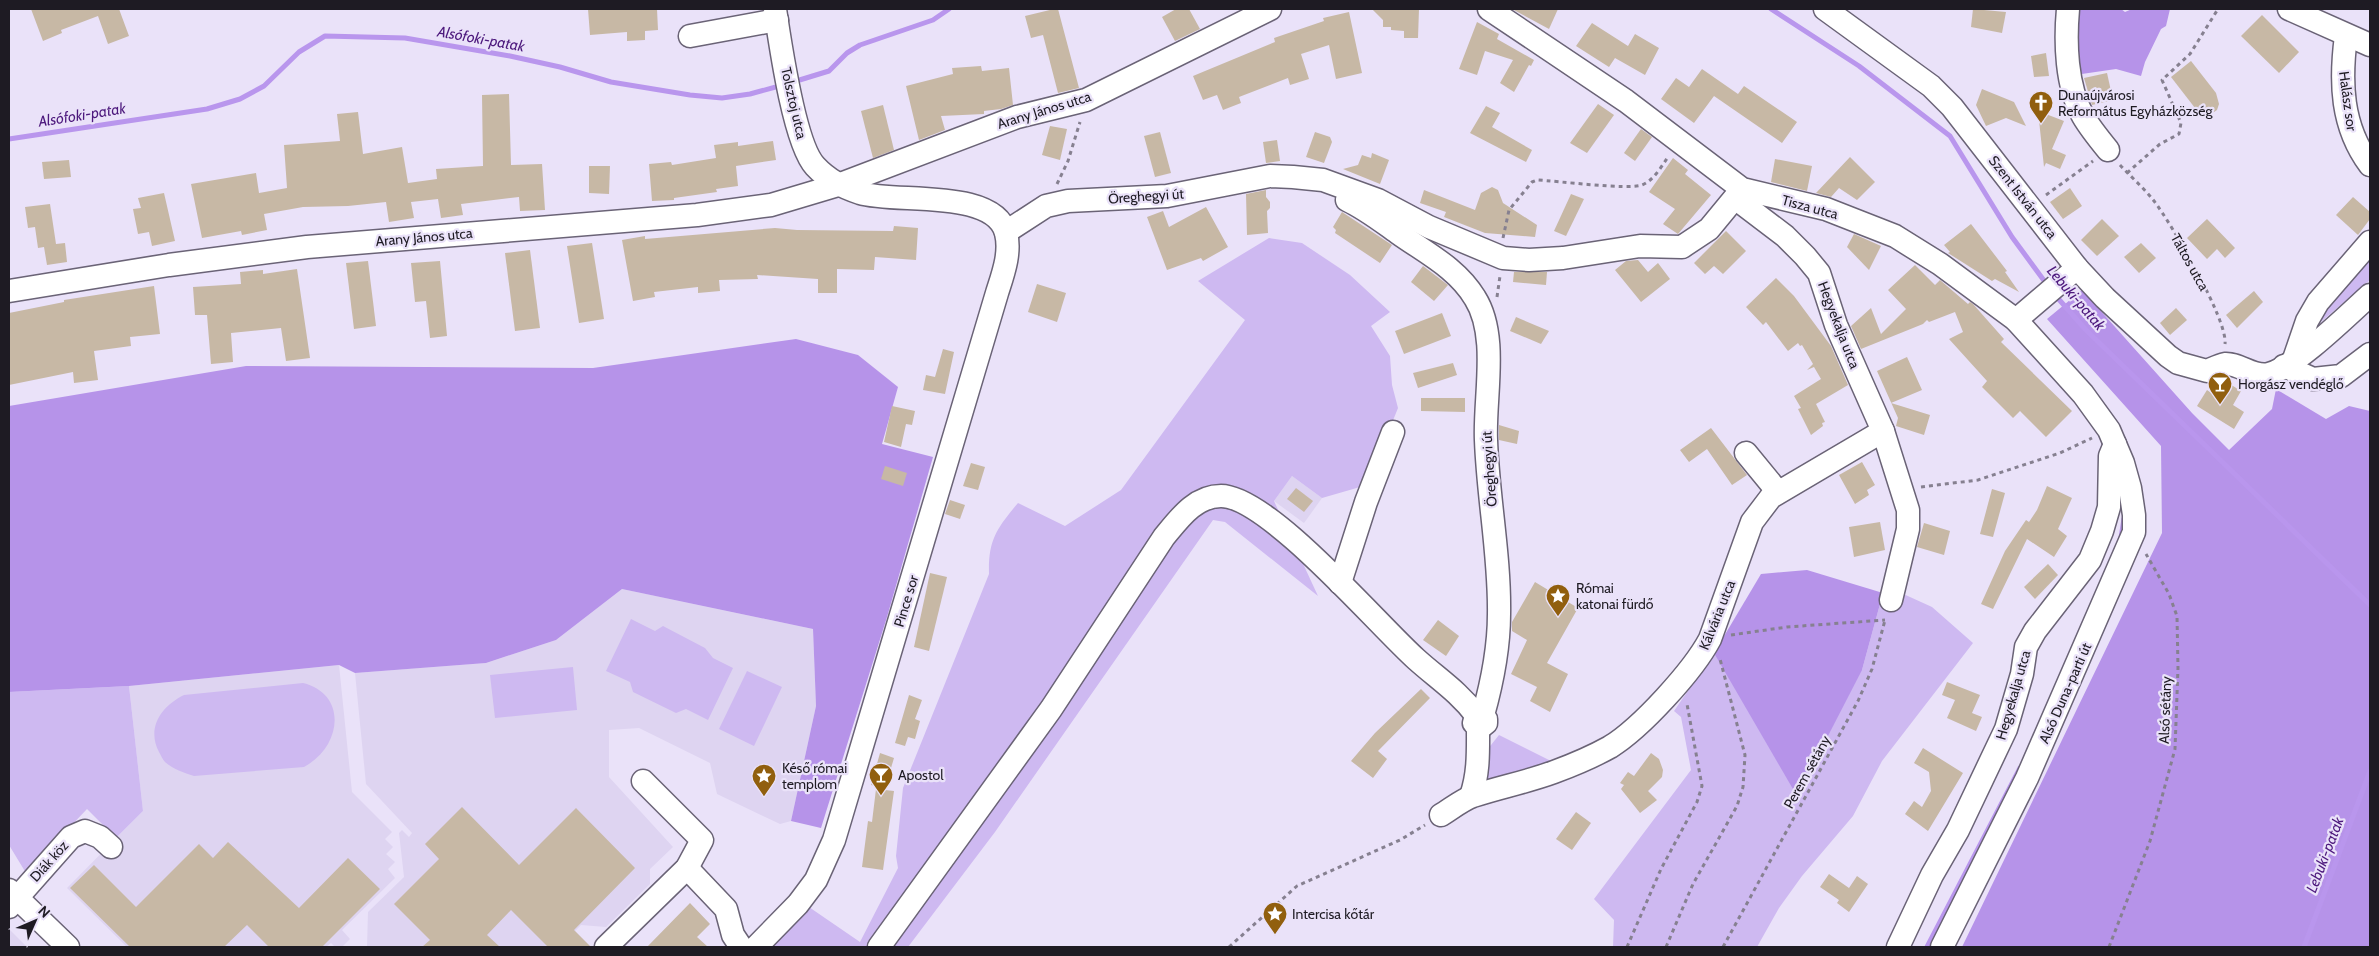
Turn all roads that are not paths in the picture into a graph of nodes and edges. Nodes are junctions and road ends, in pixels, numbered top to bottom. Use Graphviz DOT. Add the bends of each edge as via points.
graph roads {
  1 [pos="1270,9"];
  2 [pos="1489,9"];
  3 [pos="1825,9"];
  4 [pos="2068,9"];
  5 [pos="2289,9"];
  6 [pos="776,14"];
  7 [pos="690,36"];
  8 [pos="2346,36"];
  9 [pos="2370,45"];
  10 [pos="2108,150"];
  11 [pos="2370,164"];
  12 [pos="1293,177"];
  13 [pos="838,185"];
  14 [pos="1739,193"];
  15 [pos="1006,232"];
  16 [pos="2370,242"];
  17 [pos="1421,248"];
  18 [pos="1503,258"];
  19 [pos="2070,273"];
  20 [pos="9,291"];
  21 [pos="2370,296"];
  22 [pos="2016,320"];
  23 [pos="2370,354"];
  24 [pos="2289,363"];
  25 [pos="1883,431"];
  26 [pos="1393,432"];
  27 [pos="2112,437"];
  28 [pos="1746,453"];
  29 [pos="1778,492"];
  30 [pos="1340,583"];
  31 [pos="1888,610"];
  32 [pos="1479,719"];
  33 [pos="643,781"];
  34 [pos="1471,796"];
  35 [pos="1440,815"];
  36 [pos="111,847"];
  37 [pos="687,868"];
  38 [pos="12,898"];
  39 [pos="60,945"];
  40 [pos="606,947"];
  41 [pos="740,947"];
  42 [pos="756,947"];
  43 [pos="879,947"];
  44 [pos="1898,947"];
  45 [pos="1942,947"];
  1 -- 13 [label="street, Arany János utca" via="1086,100 1017,117"];
  2 -- 14 [label="street, Tisza utca" via="1681,141"];
  3 -- 19 [label="street, Szent István utca" via="1931,86 1952,107 2031,206"];
  4 -- 10 [label="street" via="2067,60 2074,90 2082,114"];
  5 -- 8 [label="street"];
  6 -- 7 [label="street"];
  6 -- 13 [label="street, Tolsztoj utca" via="801,140 813,164"];
  8 -- 9 [label="street"];
  8 -- 11 [label="street, Halász sor" via="2342,67 2345,107 2354,140"];
  12 -- 15 [label="street, Öreghegyi út" via="1270,176 1167,196 1068,201 1046,206"];
  12 -- 17 [label="street, Öreghegyi út" via="1364,208"];
  12 -- 18 [label="street, Öreghegyi út" via="1323,180 1378,200 1430,227"];
  13 -- 15 [label="street" via="887,198 964,203 986,210 998,219"];
  13 -- 20 [label="street, Arany János utca" via="771,205 307,247 169,264"];
  14 -- 18 [label="street" via="1709,229 1682,247 1640,246 1562,258"];
  14 -- 22 [label="street, Tisza utca" via="1826,209 1895,236 1940,264"];
  14 -- 25 [label="street, Hegyekalja utca" via="1819,273 1836,325"];
  15 -- 42 [label="street, Pince sor" via="1008,250 998,293 834,840 816,880 798,904"];
  16 -- 24 [label="street" via="2318,302"];
  17 -- 18 [label="street" via="1485,259"];
  17 -- 32 [label="street, Öreghegyi út" via="1460,279 1476,299 1489,346 1486,440 1499,616 1490,687"];
  19 -- 22 [label="street"];
  19 -- 24 [label="street, Szent István utca" via="2112,304 2178,363 2207,371 2223,364 2231,365 2260,375 2270,374"];
  21 -- 24 [label="street"];
  22 -- 27 [label="street, Tisza utca" via="2096,410"];
  23 -- 24 [label="street" via="2341,376 2313,379"];
  25 -- 29 [label="street, Kálvária utca"];
  25 -- 31 [label="street, Hegyekalja utca" via="1908,510 1908,529"];
  26 -- 30 [label="street"];
  27 -- 44 [label="street, Hegyekalja utca" via="2108,507 2090,560 2026,647 2022,674 2003,737"];
  27 -- 45 [label="street, Alsó Duna-parti út" via="2130,488 2134,532 2027,778"];
  28 -- 29 [label="street"];
  29 -- 34 [label="street, Kálvária utca" via="1752,522 1701,656 1650,712 1611,746 1554,772"];
  30 -- 32 [label="street" via="1416,659 1455,690"];
  30 -- 43 [label="street" via="1260,511 1240,500 1221,496 1204,499 1184,512 1132,584 1051,709"];
  32 -- 34 [label="street, Öreghegyi út" via="1479,758"];
  33 -- 37 [label="street" via="702,840"];
  34 -- 35 [label="street, Kálvária utca"];
  36 -- 38 [label="street, Diák köz" via="100,837 85,831 72,836"];
  37 -- 40 [label="street"];
  37 -- 41 [label="street" via="726,909"];
  38 -- 39 [label="street"];
}
